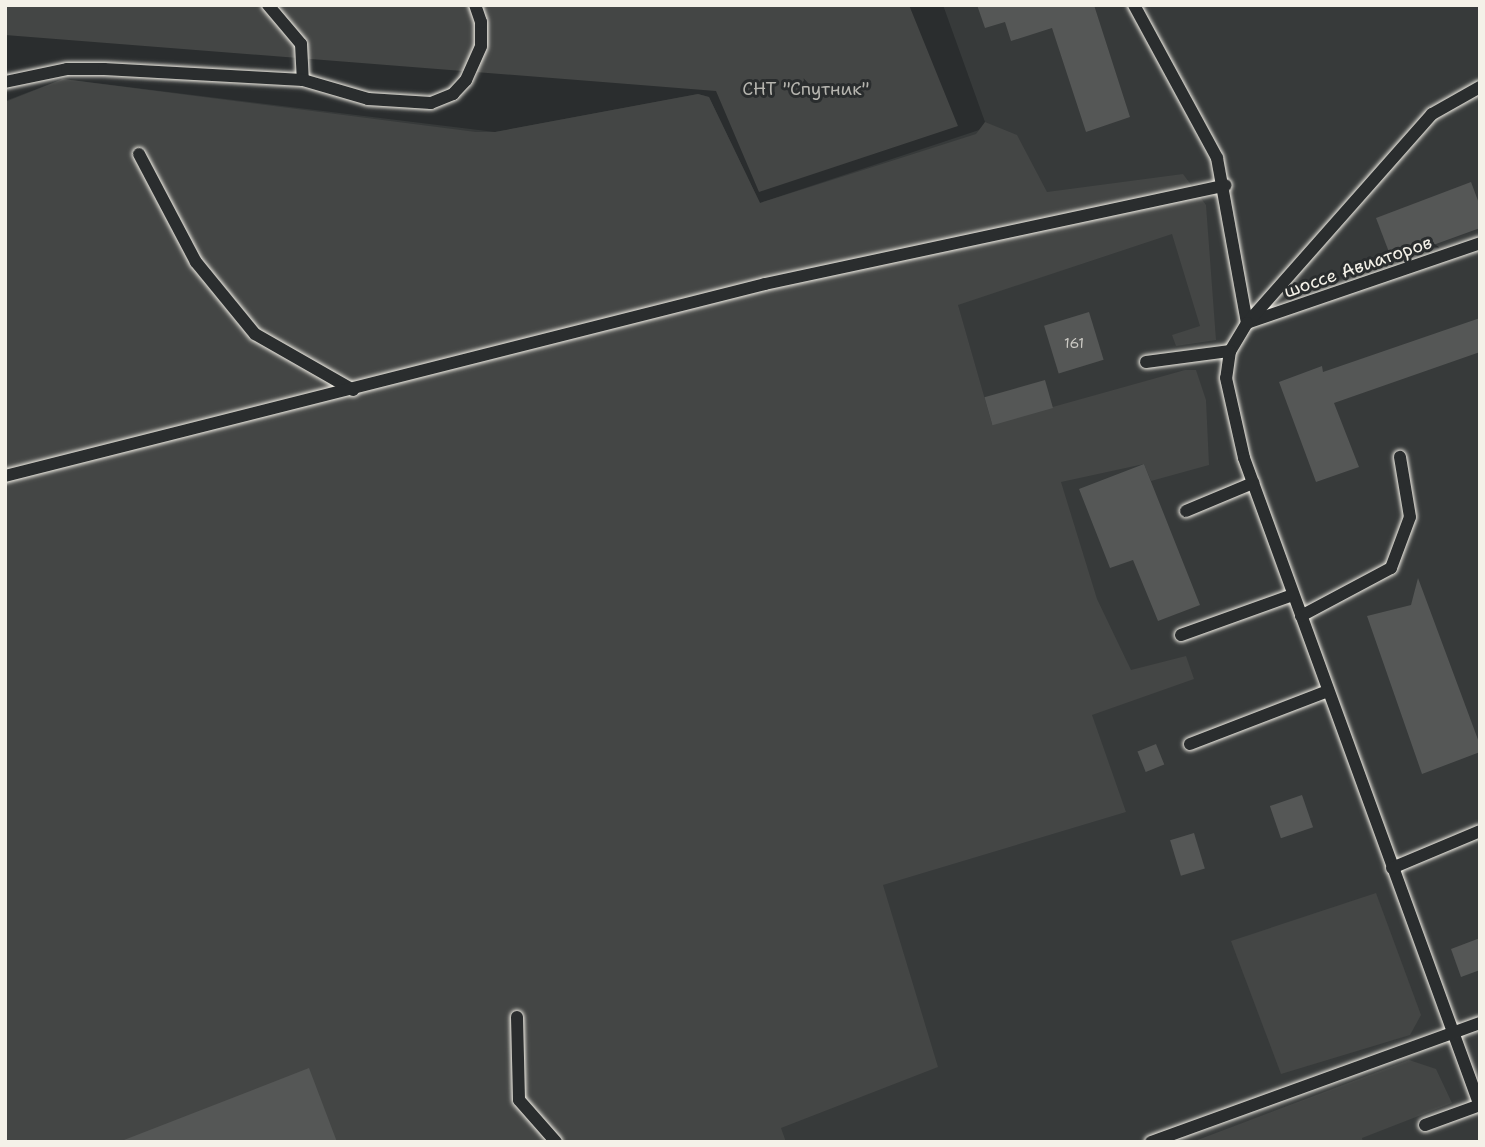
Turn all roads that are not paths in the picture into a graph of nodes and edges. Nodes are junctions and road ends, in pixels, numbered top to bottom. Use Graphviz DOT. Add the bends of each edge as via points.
graph roads {
  1 [pos="268,5"];
  2 [pos="475,5"];
  3 [pos="1134,5"];
  4 [pos="303,80"];
  5 [pos="5,82"];
  6 [pos="1480,87"];
  7 [pos="139,154"];
  8 [pos="1224,185"];
  9 [pos="1480,243"];
  10 [pos="1247,323"];
  11 [pos="1230,351"];
  12 [pos="1146,362"];
  13 [pos="353,390"];
  14 [pos="1400,457"];
  15 [pos="5,475"];
  16 [pos="1253,483"];
  17 [pos="1186,511"];
  18 [pos="1293,595"];
  19 [pos="1301,616"];
  20 [pos="1181,635"];
  21 [pos="1328,691"];
  22 [pos="1190,744"];
  23 [pos="1480,831"];
  24 [pos="1392,868"];
  25 [pos="517,1017"];
  26 [pos="1480,1023"];
  27 [pos="1451,1033"];
  28 [pos="1480,1106"];
  29 [pos="1425,1125"];
  30 [pos="556,1142"];
  31 [pos="1151,1142"];
  1 -- 4 [label="lane" via="301,44"];
  2 -- 4 [label="lane" via="481,46 466,80 453,94 431,103 368,99"];
  3 -- 8 [label="lane" via="1217,158"];
  4 -- 5 [label="lane" via="67,69"];
  6 -- 10 [label="lane" via="1432,114"];
  7 -- 13 [label="lane" via="196,262 255,334"];
  8 -- 10 [label="lane"];
  8 -- 13 [label="lane" via="765,284"];
  9 -- 10 [label="lane, шоссе Авиаторов"];
  10 -- 11 [label="lane"];
  11 -- 12 [label="lane"];
  11 -- 16 [label="lane" via="1226,378 1231,416"];
  13 -- 15 [label="lane"];
  14 -- 19 [label="lane" via="1410,517 1391,568"];
  16 -- 17 [label="lane"];
  16 -- 18 [label="lane"];
  18 -- 19 [label="lane"];
  18 -- 20 [label="lane"];
  19 -- 21 [label="lane"];
  21 -- 22 [label="lane"];
  21 -- 24 [label="lane"];
  23 -- 24 [label="lane"];
  24 -- 27 [label="lane"];
  25 -- 30 [label="lane" via="519,1100"];
  26 -- 27 [label="lane"];
  27 -- 28 [label="lane"];
  27 -- 31 [label="lane"];
  28 -- 29 [label="lane"];
}
